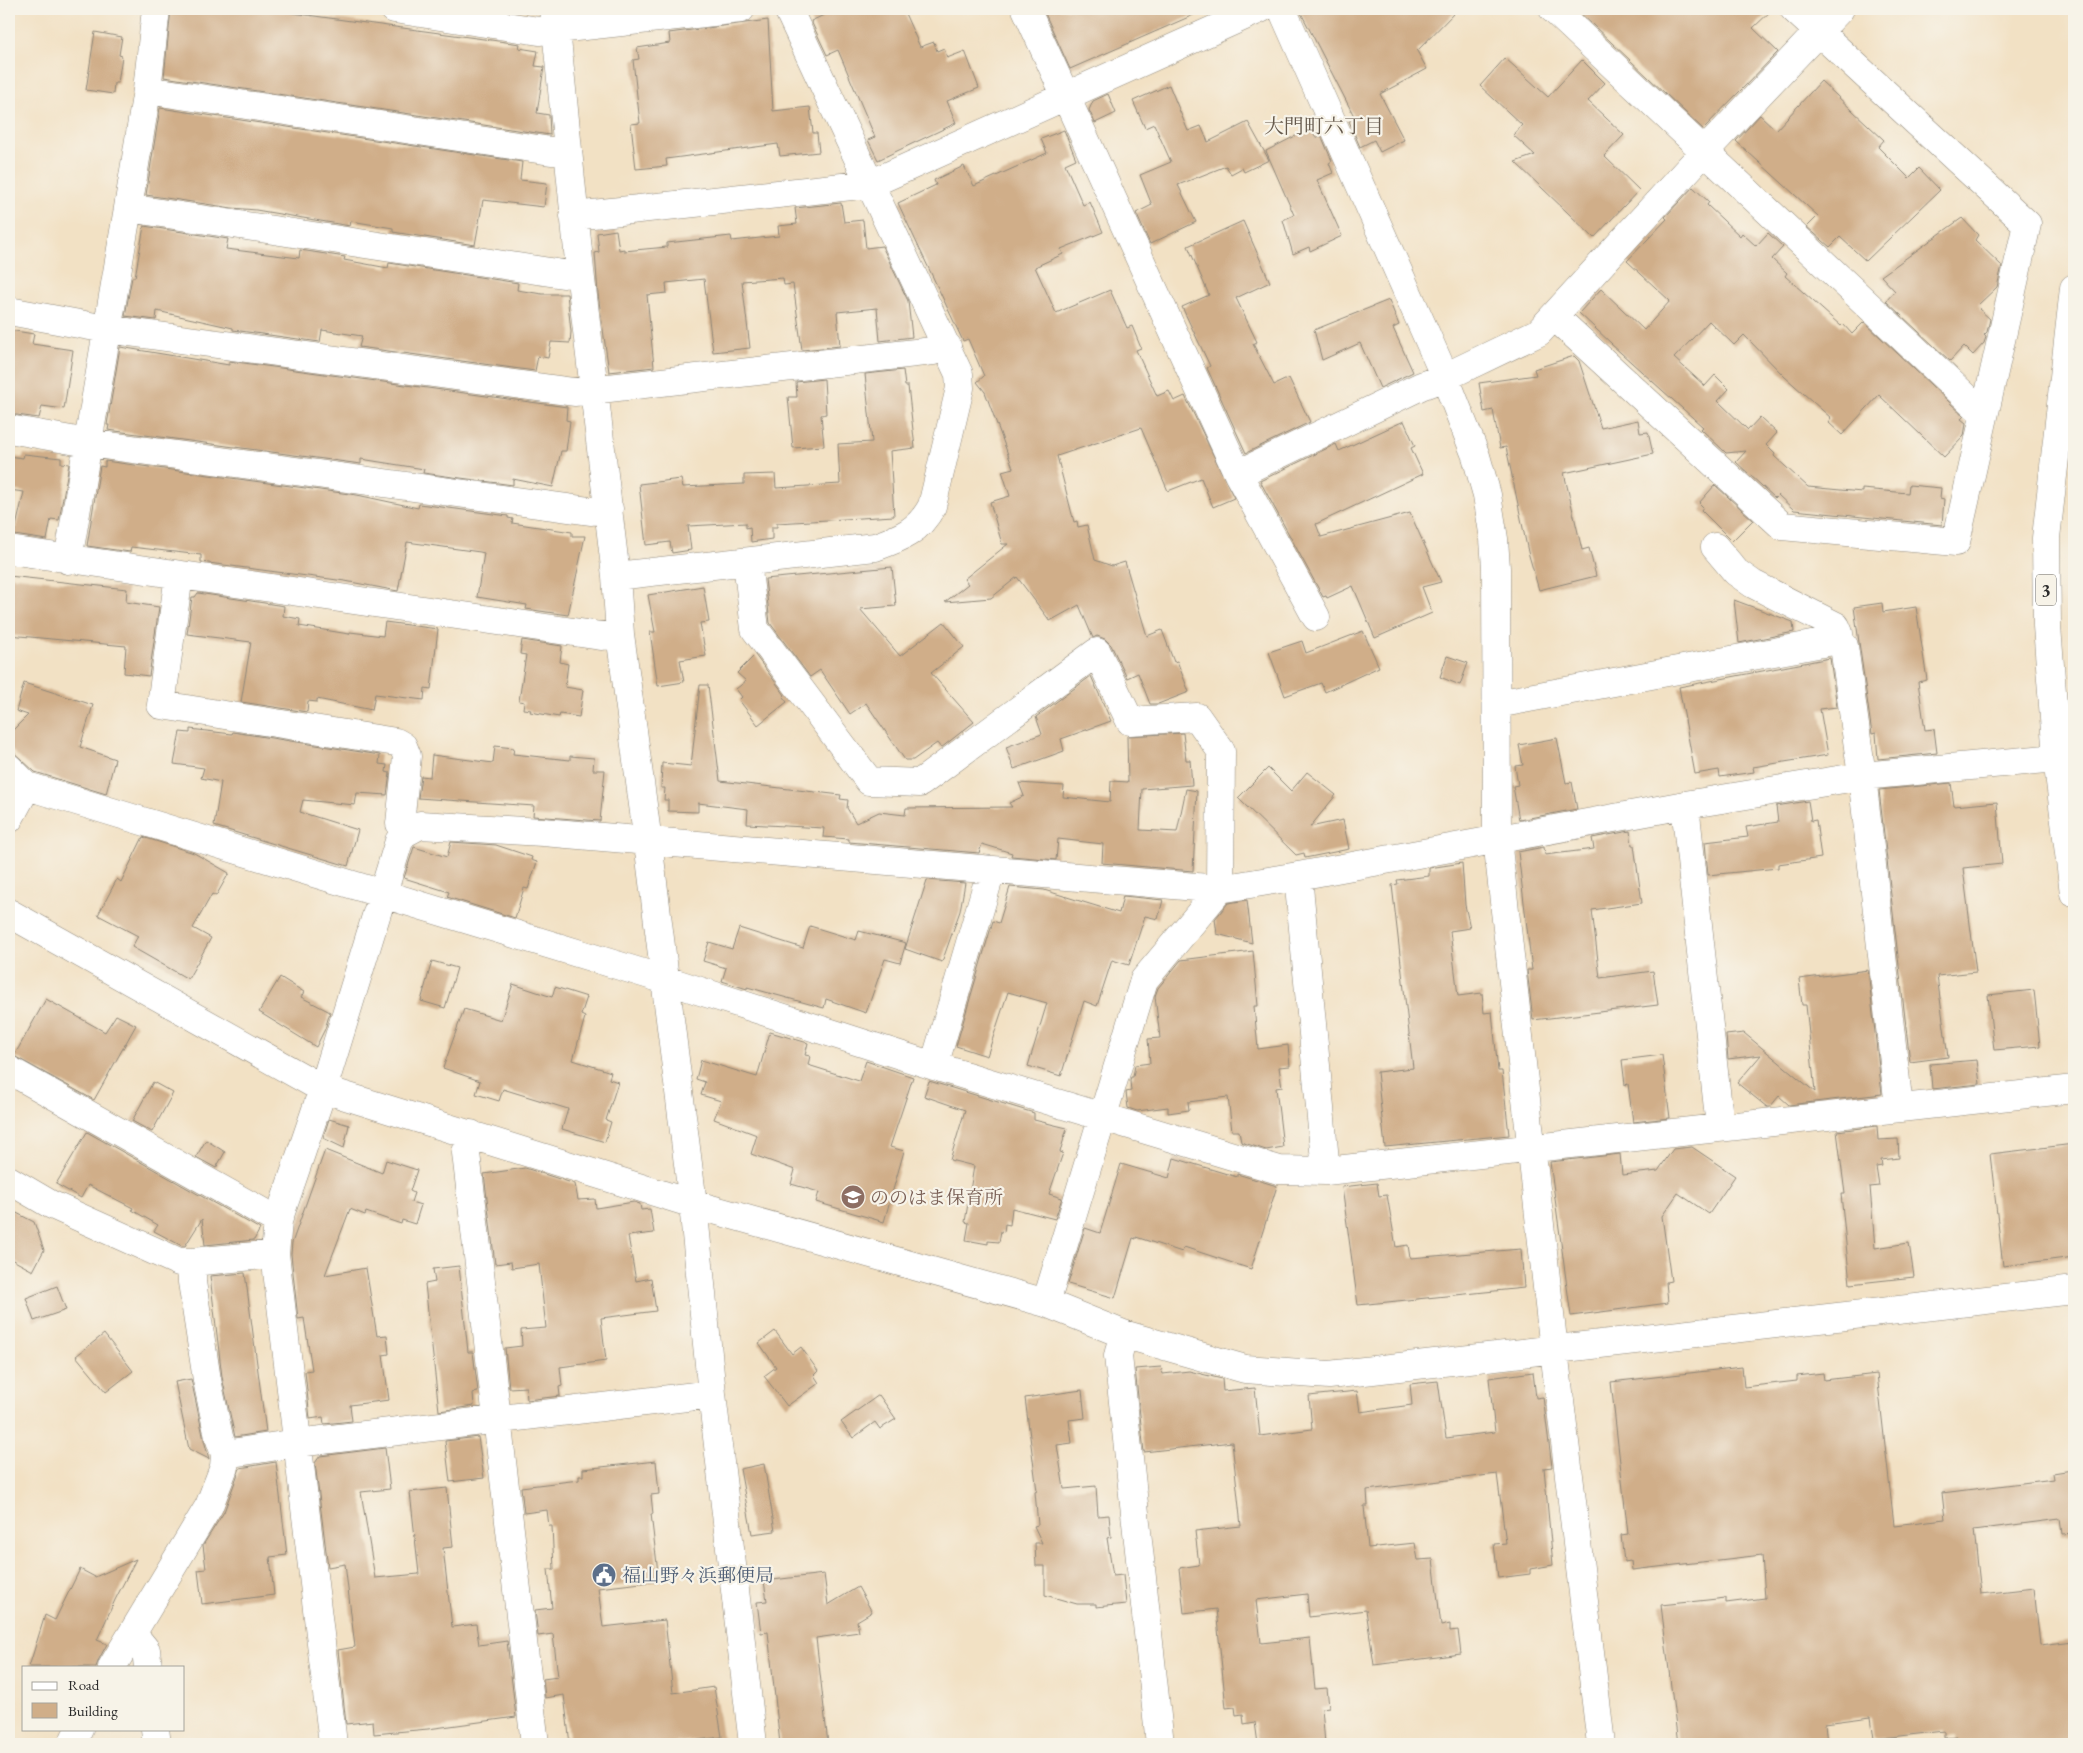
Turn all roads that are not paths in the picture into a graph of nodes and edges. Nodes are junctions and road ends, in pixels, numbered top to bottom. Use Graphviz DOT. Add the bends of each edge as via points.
graph roads {
  1 [pos="156,9"];
  2 [pos="394,9"];
  3 [pos="742,9"];
  4 [pos="788,9"];
  5 [pos="1026,9"];
  6 [pos="1260,9"];
  7 [pos="1282,9"];
  8 [pos="1553,9"];
  9 [pos="1794,9"];
  10 [pos="1840,9"];
  11 [pos="555,19"];
  12 [pos="1818,32"];
  13 [pos="147,90"];
  14 [pos="1066,96"];
  15 [pos="568,150"];
  16 [pos="1704,152"];
  17 [pos="870,184"];
  18 [pos="128,208"];
  19 [pos="574,216"];
  20 [pos="580,272"];
  21 [pos="2074,288"];
  22 [pos="9,311"];
  23 [pos="1555,317"];
  24 [pos="106,329"];
  25 [pos="947,346"];
  26 [pos="1445,378"];
  27 [pos="594,390"];
  28 [pos="1983,413"];
  29 [pos="9,429"];
  30 [pos="88,443"];
  31 [pos="1238,474"];
  32 [pos="609,508"];
  33 [pos="1716,547"];
  34 [pos="9,550"];
  35 [pos="68,560"];
  36 [pos="747,562"];
  37 [pos="179,575"];
  38 [pos="616,576"];
  39 [pos="1316,617"];
  40 [pos="620,634"];
  41 [pos="1839,642"];
  42 [pos="1498,704"];
  43 [pos="2063,768"];
  44 [pos="1862,776"];
  45 [pos="18,777"];
  46 [pos="1685,805"];
  47 [pos="9,820"];
  48 [pos="405,833"];
  49 [pos="1497,839"];
  50 [pos="648,842"];
  51 [pos="992,871"];
  52 [pos="1298,876"];
  53 [pos="1220,889"];
  54 [pos="2074,893"];
  55 [pos="381,895"];
  56 [pos="9,913"];
  57 [pos="666,980"];
  58 [pos="934,1066"];
  59 [pos="9,1070"];
  60 [pos="323,1089"];
  61 [pos="2074,1089"];
  62 [pos="1899,1108"];
  63 [pos="1102,1117"];
  64 [pos="1720,1127"];
  65 [pos="471,1134"];
  66 [pos="1531,1149"];
  67 [pos="1326,1171"];
  68 [pos="9,1180"];
  69 [pos="693,1204"];
  70 [pos="278,1221"];
  71 [pos="275,1254"];
  72 [pos="192,1262"];
  73 [pos="2074,1290"];
  74 [pos="1046,1303"];
  75 [pos="1123,1334"];
  76 [pos="1554,1350"];
  77 [pos="712,1394"];
  78 [pos="498,1420"];
  79 [pos="298,1444"];
  80 [pos="225,1454"];
  81 [pos="133,1634"];
  82 [pos="113,1666"];
  83 [pos="148,1666"];
  84 [pos="79,1730"];
  85 [pos="155,1730"];
  86 [pos="72,1744"];
  87 [pos="157,1744"];
  88 [pos="332,1744"];
  89 [pos="535,1744"];
  90 [pos="753,1744"];
  91 [pos="1160,1744"];
  92 [pos="1600,1744"];
  1 -- 13 [label="street"];
  2 -- 11 [label="street" via="539,31"];
  3 -- 11 [label="street"];
  4 -- 17 [label="street"];
  5 -- 14 [label="street"];
  6 -- 14 [label="street"];
  7 -- 26 [label="street"];
  8 -- 16 [label="street"];
  9 -- 12 [label="street"];
  10 -- 12 [label="street"];
  11 -- 15 [label="street"];
  12 -- 16 [label="street"];
  12 -- 28 [label="street" via="2027,224"];
  13 -- 15 [label="street" via="551,151"];
  13 -- 18 [label="street"];
  14 -- 17 [label="street"];
  14 -- 31 [label="street"];
  15 -- 19 [label="street"];
  16 -- 23 [label="street"];
  16 -- 28 [label="street"];
  17 -- 19 [label="street"];
  17 -- 25 [label="street"];
  18 -- 20 [label="street" via="563,274"];
  18 -- 24 [label="street"];
  19 -- 20 [label="street"];
  20 -- 27 [label="street"];
  21 -- 43 [label="street, 3" via="2046,538 2046,626"];
  22 -- 24 [label="street"];
  23 -- 26 [label="street" via="1539,332"];
  23 -- 28 [label="street" via="1782,526 1956,542"];
  24 -- 27 [label="street" via="574,392"];
  24 -- 30 [label="street"];
  25 -- 27 [label="street" via="932,351"];
  25 -- 36 [label="street" via="959,374 960,388 932,506 926,518 903,537 876,547"];
  26 -- 31 [label="street" via="1421,386"];
  26 -- 42 [label="street" via="1476,456 1493,530"];
  27 -- 32 [label="street"];
  29 -- 30 [label="street"];
  30 -- 32 [label="street" via="590,511"];
  30 -- 35 [label="street"];
  31 -- 39 [label="street"];
  32 -- 38 [label="street"];
  33 -- 41 [label="street" via="1736,572 1753,584 1836,626"];
  34 -- 35 [label="street"];
  35 -- 37 [label="street"];
  36 -- 38 [label="street"];
  36 -- 53 [label="street" via="755,629 869,781 920,783 1097,652 1130,721 1197,717 1221,751"];
  37 -- 40 [label="street" via="601,636"];
  37 -- 48 [label="street" via="161,705 396,742 403,746 407,756 400,824"];
  38 -- 40 [label="street"];
  40 -- 50 [label="street"];
  41 -- 42 [label="street"];
  41 -- 44 [label="street" via="1844,646"];
  42 -- 49 [label="street"];
  43 -- 44 [label="street"];
  43 -- 54 [label="street, 3"];
  44 -- 46 [label="street"];
  44 -- 62 [label="street"];
  45 -- 47 [label="street"];
  45 -- 55 [label="street"];
  46 -- 49 [label="street"];
  46 -- 64 [label="street"];
  48 -- 50 [label="street" via="420,825"];
  48 -- 55 [label="street" via="398,841"];
  49 -- 52 [label="street"];
  49 -- 66 [label="street"];
  50 -- 51 [label="street"];
  50 -- 57 [label="street"];
  51 -- 53 [label="street"];
  51 -- 58 [label="street"];
  52 -- 53 [label="street"];
  52 -- 67 [label="street"];
  53 -- 63 [label="street" via="1144,980"];
  55 -- 57 [label="street"];
  55 -- 60 [label="street"];
  56 -- 60 [label="street"];
  57 -- 58 [label="street"];
  57 -- 69 [label="street"];
  58 -- 63 [label="street"];
  59 -- 70 [label="street"];
  60 -- 65 [label="street"];
  60 -- 70 [label="street"];
  61 -- 62 [label="street"];
  62 -- 64 [label="street"];
  63 -- 67 [label="street" via="1279,1170"];
  63 -- 74 [label="street"];
  64 -- 66 [label="street"];
  65 -- 69 [label="street"];
  65 -- 78 [label="street" via="466,1153"];
  66 -- 67 [label="street"];
  66 -- 76 [label="street"];
  68 -- 72 [label="street" via="50,1204 179,1262"];
  69 -- 74 [label="street"];
  69 -- 77 [label="street"];
  70 -- 71 [label="street"];
  71 -- 72 [label="street"];
  71 -- 79 [label="street"];
  72 -- 80 [label="street" via="192,1282 208,1380"];
  73 -- 76 [label="street"];
  74 -- 75 [label="street"];
  75 -- 76 [label="street" via="1245,1369 1319,1375"];
  75 -- 91 [label="street" via="1118,1356"];
  76 -- 92 [label="street"];
  77 -- 78 [label="street"];
  77 -- 90 [label="street"];
  78 -- 79 [label="street"];
  78 -- 89 [label="street"];
  79 -- 80 [label="street"];
  79 -- 88 [label="street"];
  80 -- 81 [label="street" via="224,1467 209,1506"];
  81 -- 82 [label="street"];
  81 -- 83 [label="street" via="146,1650"];
  84 -- 86 [label="street"];
  85 -- 87 [label="street"];
}
